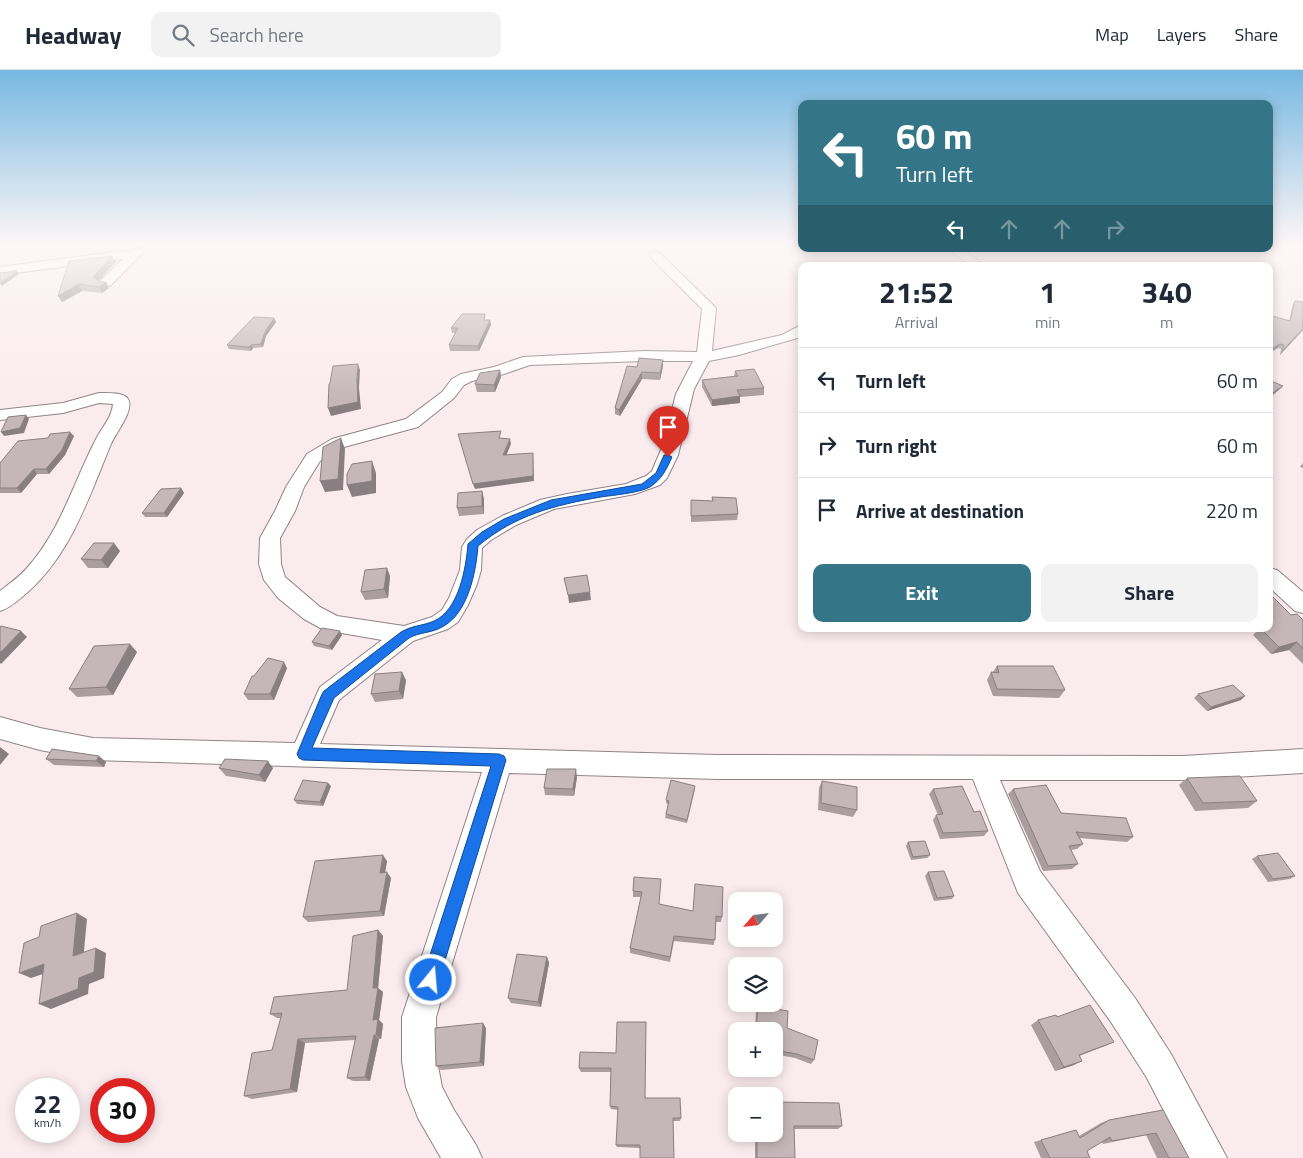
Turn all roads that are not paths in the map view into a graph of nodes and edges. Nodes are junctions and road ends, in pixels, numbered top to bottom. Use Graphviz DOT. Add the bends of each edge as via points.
graph roads {
  1 [pos="698,297"];
  2 [pos="798,333"];
  3 [pos="703,357"];
  4 [pos="0,416"];
  5 [pos="1273,579"];
  6 [pos="0,603"];
  7 [pos="1303,605"];
  8 [pos="405,635"];
  9 [pos="0,728"];
  10 [pos="303,754"];
  11 [pos="499,760"];
  12 [pos="1303,762"];
  13 [pos="981,767"];
  14 [pos="463,1158"];
  15 [pos="1208,1158"];
  1 -- 3 [label="street" via="709,308"];
  2 -- 3 [label="street" via="734,352"];
  3 -- 8 [label="street" via="684,394 668,457 654,481 645,486 555,502 508,521 486,534 473,544 464,590 450,616 437,625"];
  3 -- 8 [label="street" via="528,360 498,371 467,377 418,420 338,443 314,458 294,487 270,538 270,564 275,580 312,613 332,624"];
  4 -- 6 [label="street" via="66,407 92,399 114,398 121,401 121,409 104,440 69,523 34,574"];
  5 -- 7 [label="street"];
  8 -- 10 [label="street" via="329,694"];
  9 -- 10 [label="street" via="93,749"];
  10 -- 11 [label="street"];
  11 -- 13 [label="street" via="718,767"];
  11 -- 14 [label="street" via="419,1017 423,1086 436,1116"];
  12 -- 13 [label="street" via="1183,768"];
  13 -- 15 [label="street" via="1029,882 1123,1010 1159,1066"];
}
